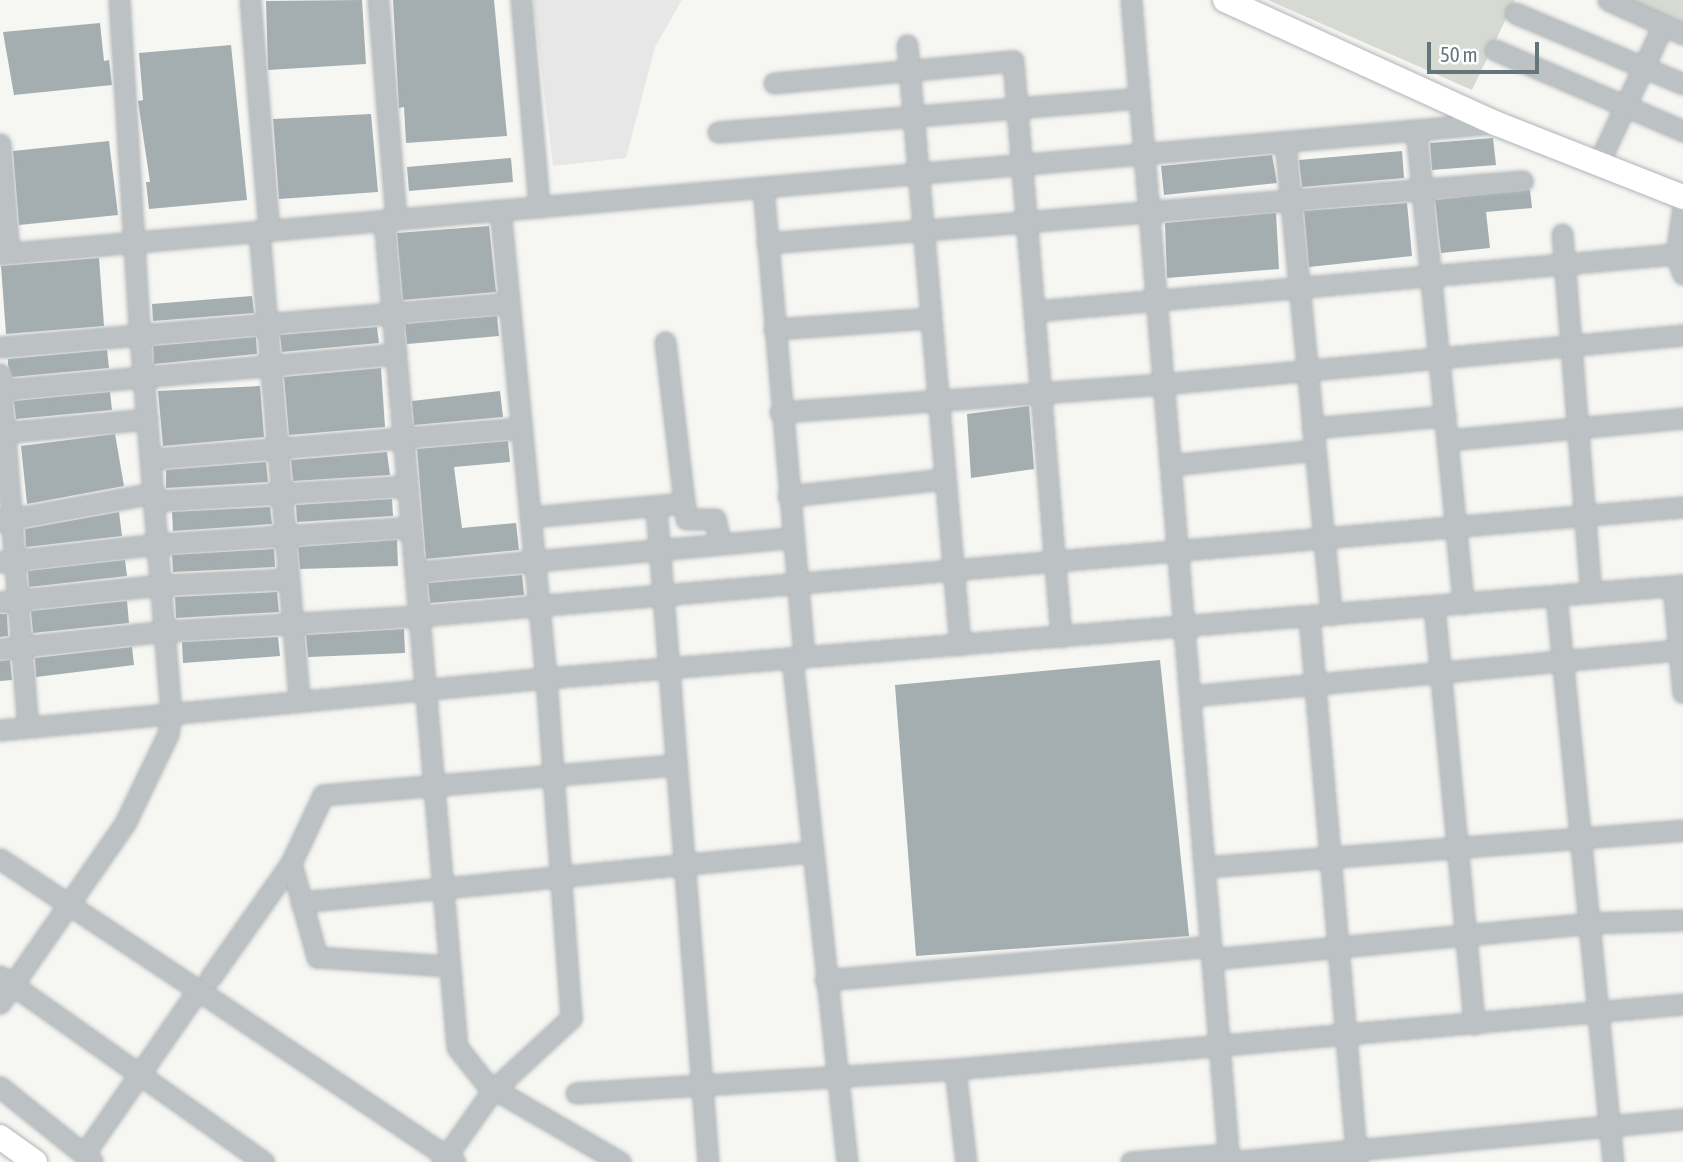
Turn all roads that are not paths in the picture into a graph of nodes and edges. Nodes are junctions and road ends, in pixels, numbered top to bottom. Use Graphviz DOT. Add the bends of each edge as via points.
graph roads {
  1 [pos="119,0"];
  2 [pos="250,0"];
  3 [pos="378,0"];
  4 [pos="521,0"];
  5 [pos="1131,0"];
  6 [pos="1225,0"];
  7 [pos="1608,0"];
  8 [pos="1515,12"];
  9 [pos="1662,25"];
  10 [pos="1683,34"];
  11 [pos="906,46"];
  12 [pos="1495,50"];
  13 [pos="1644,67"];
  14 [pos="909,73"];
  15 [pos="774,83"];
  16 [pos="1683,84"];
  17 [pos="1139,97"];
  18 [pos="1626,107"];
  19 [pos="1017,110"];
  20 [pos="913,119"];
  21 [pos="1495,123"];
  22 [pos="1416,130"];
  23 [pos="1683,131"];
  24 [pos="718,132"];
  25 [pos="1284,142"];
  26 [pos="0,144"];
  27 [pos="1144,154"];
  28 [pos="1023,164"];
  29 [pos="1598,164"];
  30 [pos="918,174"];
  31 [pos="1522,181"];
  32 [pos="763,187"];
  33 [pos="1422,190"];
  34 [pos="1683,197"];
  35 [pos="1290,203"];
  36 [pos="1683,206"];
  37 [pos="539,207"];
  38 [pos="500,210"];
  39 [pos="1149,214"];
  40 [pos="390,220"];
  41 [pos="1027,223"];
  42 [pos="264,231"];
  43 [pos="923,231"];
  44 [pos="1562,234"];
  45 [pos="136,242"];
  46 [pos="767,243"];
  47 [pos="4,253"];
  48 [pos="1676,254"];
  49 [pos="1564,265"];
  50 [pos="1683,274"];
  51 [pos="1431,277"];
  52 [pos="1299,288"];
  53 [pos="1156,301"];
  54 [pos="509,303"];
  55 [pos="1035,311"];
  56 [pos="392,312"];
  57 [pos="931,318"];
  58 [pos="267,322"];
  59 [pos="774,329"];
  60 [pos="140,334"];
  61 [pos="1683,335"];
  62 [pos="665,342"];
  63 [pos="1570,345"];
  64 [pos="0,347"];
  65 [pos="396,354"];
  66 [pos="1439,358"];
  67 [pos="270,366"];
  68 [pos="1307,370"];
  69 [pos="144,377"];
  70 [pos="1163,384"];
  71 [pos="0,385"];
  72 [pos="1041,393"];
  73 [pos="938,400"];
  74 [pos="780,412"];
  75 [pos="1445,416"];
  76 [pos="1683,418"];
  77 [pos="147,419"];
  78 [pos="522,428"];
  79 [pos="1312,428"];
  80 [pos="1577,429"];
  81 [pos="2,432"];
  82 [pos="404,440"];
  83 [pos="1447,440"];
  84 [pos="1315,450"];
  85 [pos="277,451"];
  86 [pos="150,459"];
  87 [pos="1170,465"];
  88 [pos="4,478"];
  89 [pos="945,479"];
  90 [pos="408,486"];
  91 [pos="280,494"];
  92 [pos="788,496"];
  93 [pos="154,497"];
  94 [pos="684,503"];
  95 [pos="656,507"];
  96 [pos="1683,507"];
  97 [pos="1585,516"];
  98 [pos="530,517"];
  99 [pos="5,520"];
  100 [pos="411,527"];
  101 [pos="1456,527"];
  102 [pos="284,535"];
  103 [pos="792,538"];
  104 [pos="1324,539"];
  105 [pos="158,544"];
  106 [pos="721,544"];
  107 [pos="658,549"];
  108 [pos="1178,552"];
  109 [pos="534,560"];
  110 [pos="7,561"];
  111 [pos="1055,561"];
  112 [pos="953,569"];
  113 [pos="415,572"];
  114 [pos="287,579"];
  115 [pos="796,582"];
  116 [pos="162,585"];
  117 [pos="1678,586"];
  118 [pos="1591,593"];
  119 [pos="661,594"];
  120 [pos="1556,596"];
  121 [pos="8,601"];
  122 [pos="1463,604"];
  123 [pos="539,605"];
  124 [pos="1434,606"];
  125 [pos="1331,615"];
  126 [pos="419,616"];
  127 [pos="1309,617"];
  128 [pos="291,623"];
  129 [pos="1184,627"];
  130 [pos="166,631"];
  131 [pos="1061,636"];
  132 [pos="960,645"];
  133 [pos="20,647"];
  134 [pos="0,649"];
  135 [pos="1681,649"];
  136 [pos="798,658"];
  137 [pos="1563,659"];
  138 [pos="667,668"];
  139 [pos="1442,671"];
  140 [pos="546,678"];
  141 [pos="1315,684"];
  142 [pos="426,689"];
  143 [pos="1683,692"];
  144 [pos="1190,696"];
  145 [pos="299,701"];
  146 [pos="172,714"];
  147 [pos="28,727"];
  148 [pos="0,730"];
  149 [pos="676,765"];
  150 [pos="554,776"];
  151 [pos="434,786"];
  152 [pos="1683,830"];
  153 [pos="1581,837"];
  154 [pos="1458,847"];
  155 [pos="812,852"];
  156 [pos="1330,857"];
  157 [pos="0,859"];
  158 [pos="291,863"];
  159 [pos="684,864"];
  160 [pos="1204,867"];
  161 [pos="561,875"];
  162 [pos="443,885"];
  163 [pos="301,902"];
  164 [pos="68,903"];
  165 [pos="1683,920"];
  166 [pos="1590,923"];
  167 [pos="1466,935"];
  168 [pos="1338,948"];
  169 [pos="1212,953"];
  170 [pos="450,966"];
  171 [pos="6,980"];
  172 [pos="825,980"];
  173 [pos="204,984"];
  174 [pos="0,1003"];
  175 [pos="1683,1004"];
  176 [pos="1599,1012"];
  177 [pos="1474,1024"];
  178 [pos="1345,1036"];
  179 [pos="1220,1047"];
  180 [pos="955,1069"];
  181 [pos="144,1073"];
  182 [pos="836,1077"];
  183 [pos="0,1087"];
  184 [pos="704,1087"];
  185 [pos="493,1090"];
  186 [pos="576,1093"];
  187 [pos="1683,1119"];
  188 [pos="1610,1125"];
  189 [pos="0,1137"];
  190 [pos="1356,1154"];
  191 [pos="89,1158"];
  192 [pos="1229,1158"];
  193 [pos="448,1160"];
  194 [pos="35,1162"];
  195 [pos="264,1162"];
  196 [pos="620,1162"];
  197 [pos="708,1162"];
  198 [pos="846,1162"];
  199 [pos="966,1162"];
  200 [pos="1131,1162"];
  201 [pos="1613,1162"];
  1 -- 45 [label="street"];
  2 -- 42 [label="street"];
  3 -- 40 [label="street"];
  4 -- 37 [label="street"];
  5 -- 17 [label="street"];
  6 -- 21 [label="main road"];
  7 -- 9 [label="street"];
  8 -- 13 [label="street"];
  9 -- 10 [label="street"];
  9 -- 13 [label="street"];
  11 -- 14 [label="street"];
  12 -- 18 [label="street"];
  13 -- 16 [label="street"];
  13 -- 18 [label="street"];
  14 -- 15 [label="street"];
  14 -- 19 [label="street" via="1013,61"];
  14 -- 20 [label="street"];
  17 -- 19 [label="street"];
  17 -- 27 [label="street"];
  18 -- 23 [label="street"];
  18 -- 29 [label="street"];
  19 -- 20 [label="street"];
  19 -- 28 [label="street"];
  20 -- 24 [label="street"];
  20 -- 30 [label="street"];
  21 -- 22 [label="street"];
  21 -- 29 [label="main road"];
  22 -- 25 [label="street"];
  22 -- 33 [label="street"];
  25 -- 27 [label="street"];
  25 -- 35 [label="street"];
  26 -- 47 [label="street"];
  27 -- 28 [label="street"];
  27 -- 39 [label="street"];
  28 -- 30 [label="street"];
  28 -- 41 [label="street"];
  29 -- 34 [label="main road"];
  30 -- 32 [label="street"];
  30 -- 43 [label="street"];
  31 -- 33 [label="street"];
  32 -- 37 [label="street"];
  32 -- 46 [label="street"];
  33 -- 35 [label="street"];
  33 -- 51 [label="street"];
  35 -- 39 [label="street"];
  35 -- 52 [label="street"];
  36 -- 48 [label="street"];
  37 -- 38 [label="street"];
  38 -- 40 [label="street"];
  38 -- 54 [label="street"];
  39 -- 41 [label="street"];
  39 -- 53 [label="street"];
  40 -- 42 [label="street"];
  40 -- 56 [label="street"];
  41 -- 43 [label="street"];
  41 -- 55 [label="street"];
  42 -- 45 [label="street"];
  42 -- 58 [label="street"];
  43 -- 46 [label="street"];
  43 -- 57 [label="street"];
  44 -- 49 [label="street"];
  45 -- 47 [label="street"];
  45 -- 60 [label="street"];
  46 -- 59 [label="street"];
  48 -- 49 [label="street"];
  48 -- 50 [label="street"];
  49 -- 51 [label="street"];
  49 -- 63 [label="street"];
  51 -- 52 [label="street"];
  51 -- 66 [label="street"];
  52 -- 53 [label="street"];
  52 -- 68 [label="street"];
  53 -- 55 [label="street"];
  53 -- 70 [label="street"];
  54 -- 56 [label="street"];
  54 -- 78 [label="street"];
  55 -- 72 [label="street"];
  56 -- 58 [label="street"];
  56 -- 65 [label="street"];
  57 -- 59 [label="street"];
  57 -- 73 [label="street"];
  58 -- 60 [label="street"];
  58 -- 67 [label="street"];
  59 -- 74 [label="street"];
  60 -- 64 [label="street"];
  60 -- 69 [label="street"];
  61 -- 63 [label="street"];
  62 -- 94 [label="street"];
  63 -- 66 [label="street"];
  63 -- 80 [label="street"];
  65 -- 67 [label="street"];
  65 -- 82 [label="street"];
  66 -- 68 [label="street"];
  66 -- 75 [label="street"];
  67 -- 69 [label="street"];
  67 -- 85 [label="street"];
  68 -- 70 [label="street"];
  68 -- 79 [label="street"];
  69 -- 71 [label="street"];
  69 -- 77 [label="street"];
  70 -- 72 [label="street"];
  70 -- 87 [label="street"];
  71 -- 81 [label="street"];
  72 -- 73 [label="street"];
  72 -- 111 [label="street"];
  73 -- 74 [label="street"];
  73 -- 89 [label="street"];
  74 -- 92 [label="street"];
  75 -- 79 [label="street"];
  75 -- 83 [label="street"];
  76 -- 80 [label="street"];
  77 -- 81 [label="street"];
  77 -- 86 [label="street"];
  78 -- 82 [label="street"];
  78 -- 98 [label="street"];
  79 -- 84 [label="street"];
  80 -- 83 [label="street"];
  80 -- 97 [label="street"];
  81 -- 88 [label="street"];
  82 -- 85 [label="street"];
  82 -- 90 [label="street"];
  83 -- 101 [label="street"];
  84 -- 87 [label="street"];
  84 -- 104 [label="street"];
  85 -- 86 [label="street"];
  85 -- 91 [label="street"];
  86 -- 93 [label="street"];
  87 -- 108 [label="street"];
  88 -- 99 [label="street"];
  89 -- 92 [label="street"];
  89 -- 112 [label="street"];
  90 -- 91 [label="street"];
  90 -- 100 [label="street"];
  91 -- 93 [label="street"];
  91 -- 102 [label="street"];
  92 -- 103 [label="street"];
  93 -- 99 [label="street"];
  93 -- 105 [label="street"];
  94 -- 95 [label="street"];
  94 -- 106 [label="street" via="689,522 715,519"];
  95 -- 98 [label="street"];
  95 -- 107 [label="street"];
  96 -- 97 [label="street"];
  97 -- 101 [label="street"];
  97 -- 118 [label="street"];
  98 -- 109 [label="street"];
  99 -- 110 [label="street"];
  100 -- 102 [label="street"];
  100 -- 113 [label="street"];
  101 -- 104 [label="street"];
  101 -- 122 [label="street"];
  102 -- 105 [label="street"];
  102 -- 114 [label="street"];
  103 -- 106 [label="street"];
  103 -- 115 [label="street"];
  104 -- 108 [label="street"];
  104 -- 125 [label="street"];
  105 -- 110 [label="street"];
  105 -- 116 [label="street"];
  106 -- 107 [label="street"];
  107 -- 109 [label="street"];
  107 -- 119 [label="street"];
  108 -- 111 [label="street"];
  108 -- 129 [label="street"];
  109 -- 113 [label="street"];
  109 -- 123 [label="street"];
  110 -- 121 [label="street"];
  111 -- 112 [label="street"];
  111 -- 131 [label="street"];
  112 -- 115 [label="street"];
  112 -- 132 [label="street"];
  113 -- 126 [label="street"];
  114 -- 116 [label="street"];
  114 -- 128 [label="street"];
  115 -- 119 [label="street"];
  115 -- 136 [label="street"];
  116 -- 121 [label="street"];
  116 -- 130 [label="street"];
  117 -- 118 [label="street"];
  117 -- 135 [label="street"];
  118 -- 120 [label="street"];
  119 -- 123 [label="street"];
  119 -- 138 [label="street"];
  120 -- 122 [label="street"];
  120 -- 137 [label="street"];
  121 -- 133 [label="street"];
  122 -- 124 [label="street"];
  123 -- 126 [label="street"];
  123 -- 140 [label="street"];
  124 -- 125 [label="street"];
  124 -- 139 [label="street"];
  125 -- 127 [label="street"];
  126 -- 128 [label="street"];
  126 -- 142 [label="street"];
  127 -- 129 [label="street"];
  127 -- 141 [label="street"];
  128 -- 130 [label="street"];
  128 -- 145 [label="street"];
  129 -- 131 [label="street"];
  129 -- 144 [label="street"];
  130 -- 133 [label="street"];
  130 -- 146 [label="street"];
  131 -- 132 [label="street"];
  132 -- 136 [label="street"];
  133 -- 134 [label="street"];
  133 -- 147 [label="street"];
  135 -- 137 [label="street"];
  135 -- 143 [label="street"];
  136 -- 138 [label="street"];
  136 -- 155 [label="street"];
  137 -- 139 [label="street"];
  137 -- 153 [label="street"];
  138 -- 140 [label="street"];
  138 -- 149 [label="street"];
  139 -- 141 [label="street"];
  139 -- 154 [label="street"];
  140 -- 142 [label="street"];
  140 -- 150 [label="street"];
  141 -- 144 [label="street"];
  141 -- 156 [label="street"];
  142 -- 145 [label="street"];
  142 -- 151 [label="street"];
  144 -- 160 [label="street"];
  145 -- 146 [label="street"];
  146 -- 147 [label="street"];
  146 -- 164 [label="street" via="168,734 125,823"];
  147 -- 148 [label="street"];
  149 -- 150 [label="street"];
  149 -- 159 [label="street"];
  150 -- 151 [label="street"];
  150 -- 161 [label="street"];
  151 -- 158 [label="street" via="323,795"];
  151 -- 162 [label="street"];
  152 -- 153 [label="street"];
  153 -- 154 [label="street"];
  153 -- 166 [label="street"];
  154 -- 156 [label="street"];
  154 -- 167 [label="street"];
  155 -- 159 [label="street"];
  155 -- 172 [label="street"];
  156 -- 160 [label="street"];
  156 -- 168 [label="street"];
  157 -- 164 [label="street"];
  158 -- 163 [label="street"];
  158 -- 173 [label="street"];
  159 -- 161 [label="street"];
  159 -- 184 [label="street"];
  160 -- 169 [label="street"];
  161 -- 162 [label="street"];
  161 -- 185 [label="street" via="571,1018"];
  162 -- 163 [label="street"];
  162 -- 170 [label="street"];
  163 -- 170 [label="street" via="317,957"];
  164 -- 171 [label="street"];
  164 -- 173 [label="street"];
  165 -- 166 [label="street"];
  166 -- 167 [label="street"];
  166 -- 176 [label="street"];
  167 -- 168 [label="street"];
  167 -- 177 [label="street"];
  168 -- 169 [label="street"];
  168 -- 178 [label="street"];
  169 -- 172 [label="street"];
  169 -- 179 [label="street"];
  170 -- 185 [label="street" via="457,1047"];
  171 -- 174 [label="street"];
  171 -- 181 [label="street"];
  172 -- 182 [label="street"];
  173 -- 181 [label="street"];
  173 -- 193 [label="street"];
  175 -- 176 [label="street"];
  176 -- 177 [label="street"];
  176 -- 188 [label="street"];
  177 -- 178 [label="street"];
  178 -- 179 [label="street"];
  178 -- 190 [label="street"];
  179 -- 180 [label="street"];
  179 -- 192 [label="street"];
  180 -- 182 [label="street"];
  180 -- 199 [label="street"];
  181 -- 191 [label="street"];
  181 -- 195 [label="street"];
  182 -- 184 [label="street"];
  182 -- 198 [label="street"];
  183 -- 191 [label="street" via="31,1107"];
  184 -- 186 [label="street"];
  184 -- 197 [label="street"];
  185 -- 193 [label="street"];
  185 -- 196 [label="street"];
  187 -- 188 [label="street"];
  188 -- 190 [label="street"];
  188 -- 201 [label="street"];
  189 -- 194 [label="main road"];
  190 -- 192 [label="street"];
  192 -- 200 [label="street"];
}
